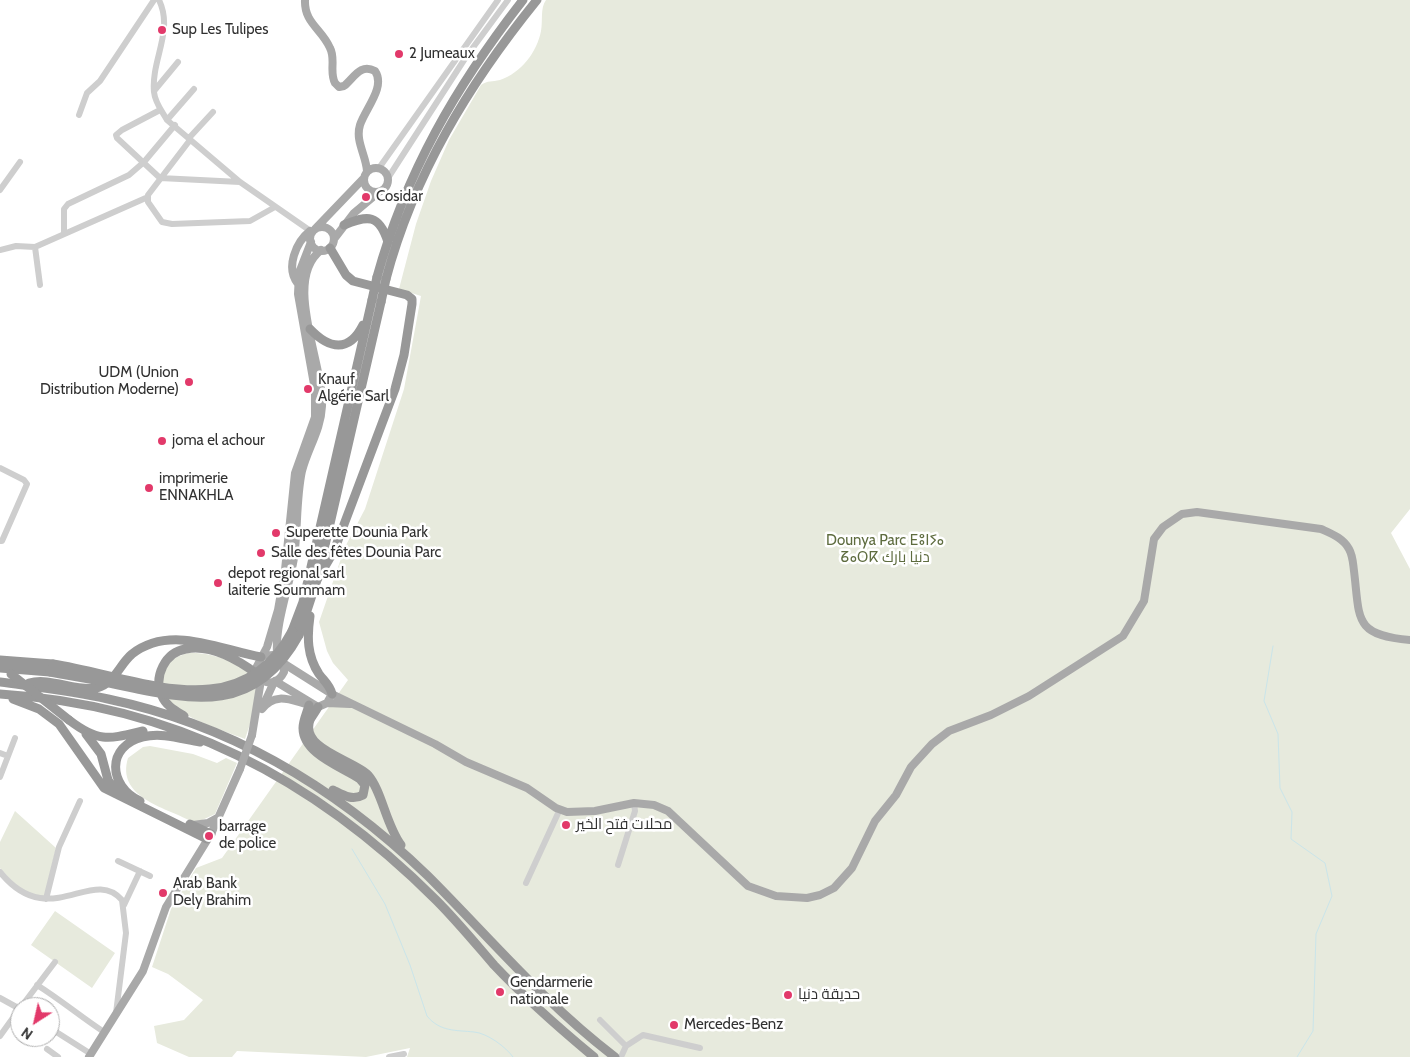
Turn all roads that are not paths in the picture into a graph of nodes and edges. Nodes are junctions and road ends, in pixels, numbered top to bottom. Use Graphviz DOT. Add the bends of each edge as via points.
graph roads {
  1 [pos="154,0"];
  2 [pos="159,0"];
  3 [pos="305,0"];
  4 [pos="498,0"];
  5 [pos="508,0"];
  6 [pos="523,0"];
  7 [pos="537,0"];
  8 [pos="178,62"];
  9 [pos="194,89"];
  10 [pos="154,91"];
  11 [pos="160,110"];
  12 [pos="213,112"];
  13 [pos="79,115"];
  14 [pos="167,120"];
  15 [pos="175,125"];
  16 [pos="190,139"];
  17 [pos="20,162"];
  18 [pos="144,162"];
  19 [pos="371,171"];
  20 [pos="160,178"];
  21 [pos="388,178"];
  22 [pos="240,182"];
  23 [pos="0,190"];
  24 [pos="380,191"];
  25 [pos="148,197"];
  26 [pos="275,207"];
  27 [pos="344,225"];
  28 [pos="313,230"];
  29 [pos="64,234"];
  30 [pos="311,242"];
  31 [pos="388,242"];
  32 [pos="328,246"];
  33 [pos="34,247"];
  34 [pos="0,250"];
  35 [pos="382,278"];
  36 [pos="298,284"];
  37 [pos="40,285"];
  38 [pos="376,301"];
  39 [pos="368,316"];
  40 [pos="310,329"];
  41 [pos="0,468"];
  42 [pos="1,539"];
  43 [pos="317,580"];
  44 [pos="311,603"];
  45 [pos="296,633"];
  46 [pos="1410,640"];
  47 [pos="277,656"];
  48 [pos="262,657"];
  49 [pos="0,660"];
  50 [pos="283,663"];
  51 [pos="51,668"];
  52 [pos="0,669"];
  53 [pos="259,677"];
  54 [pos="0,682"];
  55 [pos="275,682"];
  56 [pos="22,685"];
  57 [pos="332,694"];
  58 [pos="0,695"];
  59 [pos="352,704"];
  60 [pos="317,705"];
  61 [pos="262,709"];
  62 [pos="255,724"];
  63 [pos="82,730"];
  64 [pos="218,733"];
  65 [pos="15,738"];
  66 [pos="180,738"];
  67 [pos="220,746"];
  68 [pos="0,753"];
  69 [pos="8,756"];
  70 [pos="292,770"];
  71 [pos="0,777"];
  72 [pos="80,802"];
  73 [pos="128,802"];
  74 [pos="634,803"];
  75 [pos="560,809"];
  76 [pos="219,817"];
  77 [pos="191,828"];
  78 [pos="209,836"];
  79 [pos="203,848"];
  80 [pos="118,861"];
  81 [pos="618,865"];
  82 [pos="140,871"];
  83 [pos="0,872"];
  84 [pos="426,874"];
  85 [pos="150,876"];
  86 [pos="526,883"];
  87 [pos="46,899"];
  88 [pos="124,905"];
  89 [pos="55,962"];
  90 [pos="37,985"];
  91 [pos="28,997"];
  92 [pos="116,1012"];
  93 [pos="600,1020"];
  94 [pos="10,1022"];
  95 [pos="104,1032"];
  96 [pos="60,1035"];
  97 [pos="0,1036"];
  98 [pos="626,1046"];
  99 [pos="700,1048"];
  100 [pos="47,1049"];
  101 [pos="404,1054"];
  102 [pos="90,1056"];
  103 [pos="58,1057"];
  104 [pos="390,1057"];
  105 [pos="594,1057"];
  106 [pos="615,1057"];
  107 [pos="622,1057"];
  1 -- 13 [label="street" via="100,81 87,93"];
  2 -- 10 [label="street" via="165,28"];
  3 -- 19 [label="main road" via="310,23 332,52 334,83 344,86 365,68 375,71 379,78 358,133"];
  4 -- 19 [label="street"];
  5 -- 21 [label="street" via="466,57"];
  6 -- 31 [label="highway" via="474,67 437,126 412,177"];
  7 -- 35 [label="highway" via="475,84 439,143"];
  8 -- 10 [label="street"];
  9 -- 14 [label="street"];
  10 -- 11 [label="street"];
  11 -- 14 [label="street"];
  11 -- 18 [label="street" via="116,135"];
  12 -- 16 [label="street"];
  14 -- 15 [label="street"];
  15 -- 16 [label="street"];
  15 -- 18 [label="street"];
  16 -- 20 [label="street"];
  16 -- 22 [label="street"];
  17 -- 23 [label="street"];
  18 -- 20 [label="street"];
  18 -- 29 [label="street" via="129,176 68,204 64,209"];
  19 -- 21 [label="main road" via="384,171"];
  19 -- 24 [label="main road" via="365,186 369,190"];
  19 -- 28 [label="main road"];
  20 -- 22 [label="street"];
  20 -- 25 [label="street"];
  21 -- 24 [label="main road"];
  22 -- 26 [label="street"];
  24 -- 27 [label="main road"];
  25 -- 26 [label="street" via="158,218 168,224 250,222"];
  25 -- 29 [label="street"];
  26 -- 28 [label="street"];
  27 -- 31 [label="highway" via="360,218 374,220 381,226"];
  27 -- 32 [label="main road"];
  28 -- 30 [label="main road"];
  28 -- 32 [label="main road" via="329,229"];
  28 -- 36 [label="main road" via="301,241 293,259 293,275"];
  29 -- 33 [label="street"];
  30 -- 32 [label="main road" via="316,249"];
  30 -- 36 [label="main road" via="300,269"];
  31 -- 35 [label="highway"];
  32 -- 40 [label="main road" via="310,263 304,280"];
  32 -- 43 [label="highway" via="353,281 407,295 412,304 395,389 334,551"];
  33 -- 34 [label="street" via="16,246"];
  33 -- 37 [label="street"];
  35 -- 38 [label="highway, bridge"];
  36 -- 48 [label="main road" via="316,410 295,473 280,604"];
  38 -- 39 [label="highway"];
  38 -- 43 [label="highway"];
  39 -- 40 [label="highway" via="357,336 340,345 326,343"];
  39 -- 45 [label="highway"];
  40 -- 47 [label="main road" via="321,388 321,414 302,476 294,557 277,638"];
  41 -- 42 [label="street" via="27,484"];
  43 -- 44 [label="highway"];
  44 -- 45 [label="highway"];
  44 -- 57 [label="highway" via="310,654"];
  45 -- 51 [label="highway, bridge" via="285,656 267,674 241,690 212,698 155,694"];
  46 -- 74 [label="main road" via="1376,634 1361,621 1356,607 1352,556 1349,548 1335,535 1322,529 1232,515 1182,514 1163,527 1154,539 1144,601 1123,636 1029,696 949,731 932,744 911,767 898,792 870,829 852,868 834,888 820,895 802,898 756,890 739,879 668,811 654,805"];
  47 -- 48 [label="main road"];
  47 -- 50 [label="main road"];
  48 -- 53 [label="main road" via="256,665"];
  48 -- 56 [label="highway" via="195,641 172,641 137,651 125,661 112,680 97,688 39,682"];
  49 -- 51 [label="highway"];
  50 -- 55 [label="main road" via="282,676"];
  50 -- 57 [label="main road"];
  51 -- 52 [label="highway"];
  52 -- 63 [label="highway, bridge" via="11,674"];
  53 -- 55 [label="main road"];
  53 -- 62 [label="main road"];
  53 -- 64 [label="highway" via="230,658 199,648 178,651 166,661 159,679 166,704"];
  54 -- 56 [label="highway"];
  55 -- 60 [label="main road"];
  55 -- 61 [label="main road"];
  56 -- 64 [label="highway" via="108,699 163,713"];
  57 -- 59 [label="main road"];
  57 -- 60 [label="main road"];
  58 -- 67 [label="highway" via="39,697 106,709 150,720"];
  58 -- 73 [label="highway" via="24,702 52,718 64,729 97,781"];
  59 -- 60 [label="main road"];
  59 -- 75 [label="main road" via="466,762 528,788"];
  60 -- 61 [label="main road" via="281,698"];
  60 -- 70 [label="highway" via="303,729 306,740 312,749 360,779 365,790 358,798 344,796"];
  60 -- 84 [label="highway" via="310,721 309,731 313,740 368,776 395,838"];
  61 -- 62 [label="main road"];
  62 -- 76 [label="main road, bridge" via="240,770"];
  63 -- 66 [label="highway" via="100,738 150,730"];
  63 -- 73 [label="highway" via="101,754 112,786"];
  64 -- 70 [label="highway"];
  65 -- 69 [label="street"];
  66 -- 67 [label="highway"];
  66 -- 77 [label="highway" via="149,736 129,742 118,757 116,774 118,782 131,797"];
  67 -- 105 [label="highway" via="282,777 364,834 436,900 549,1019"];
  68 -- 69 [label="street"];
  69 -- 71 [label="street"];
  70 -- 84 [label="highway" via="366,820"];
  72 -- 87 [label="street" via="59,847"];
  73 -- 77 [label="highway"];
  74 -- 75 [label="main road" via="578,813"];
  74 -- 81 [label="street" via="635,811"];
  75 -- 86 [label="street"];
  76 -- 77 [label="main road"];
  76 -- 78 [label="main road"];
  77 -- 78 [label="highway"];
  77 -- 79 [label="main road"];
  78 -- 79 [label="main road"];
  79 -- 92 [label="main road" via="166,907 143,971"];
  80 -- 82 [label="street"];
  82 -- 85 [label="street"];
  82 -- 88 [label="street"];
  83 -- 87 [label="street" via="23,894"];
  84 -- 106 [label="highway" via="546,997"];
  87 -- 88 [label="street" via="99,890 119,896"];
  88 -- 92 [label="street" via="126,933"];
  89 -- 90 [label="street"];
  90 -- 91 [label="street"];
  90 -- 95 [label="street"];
  92 -- 95 [label="main road"];
  93 -- 98 [label="street"];
  94 -- 97 [label="street"];
  95 -- 102 [label="main road"];
  96 -- 102 [label="street"];
  98 -- 99 [label="street" via="643,1035"];
  98 -- 107 [label="street"];
  100 -- 103 [label="street"];
  101 -- 104 [label="street"];
}
